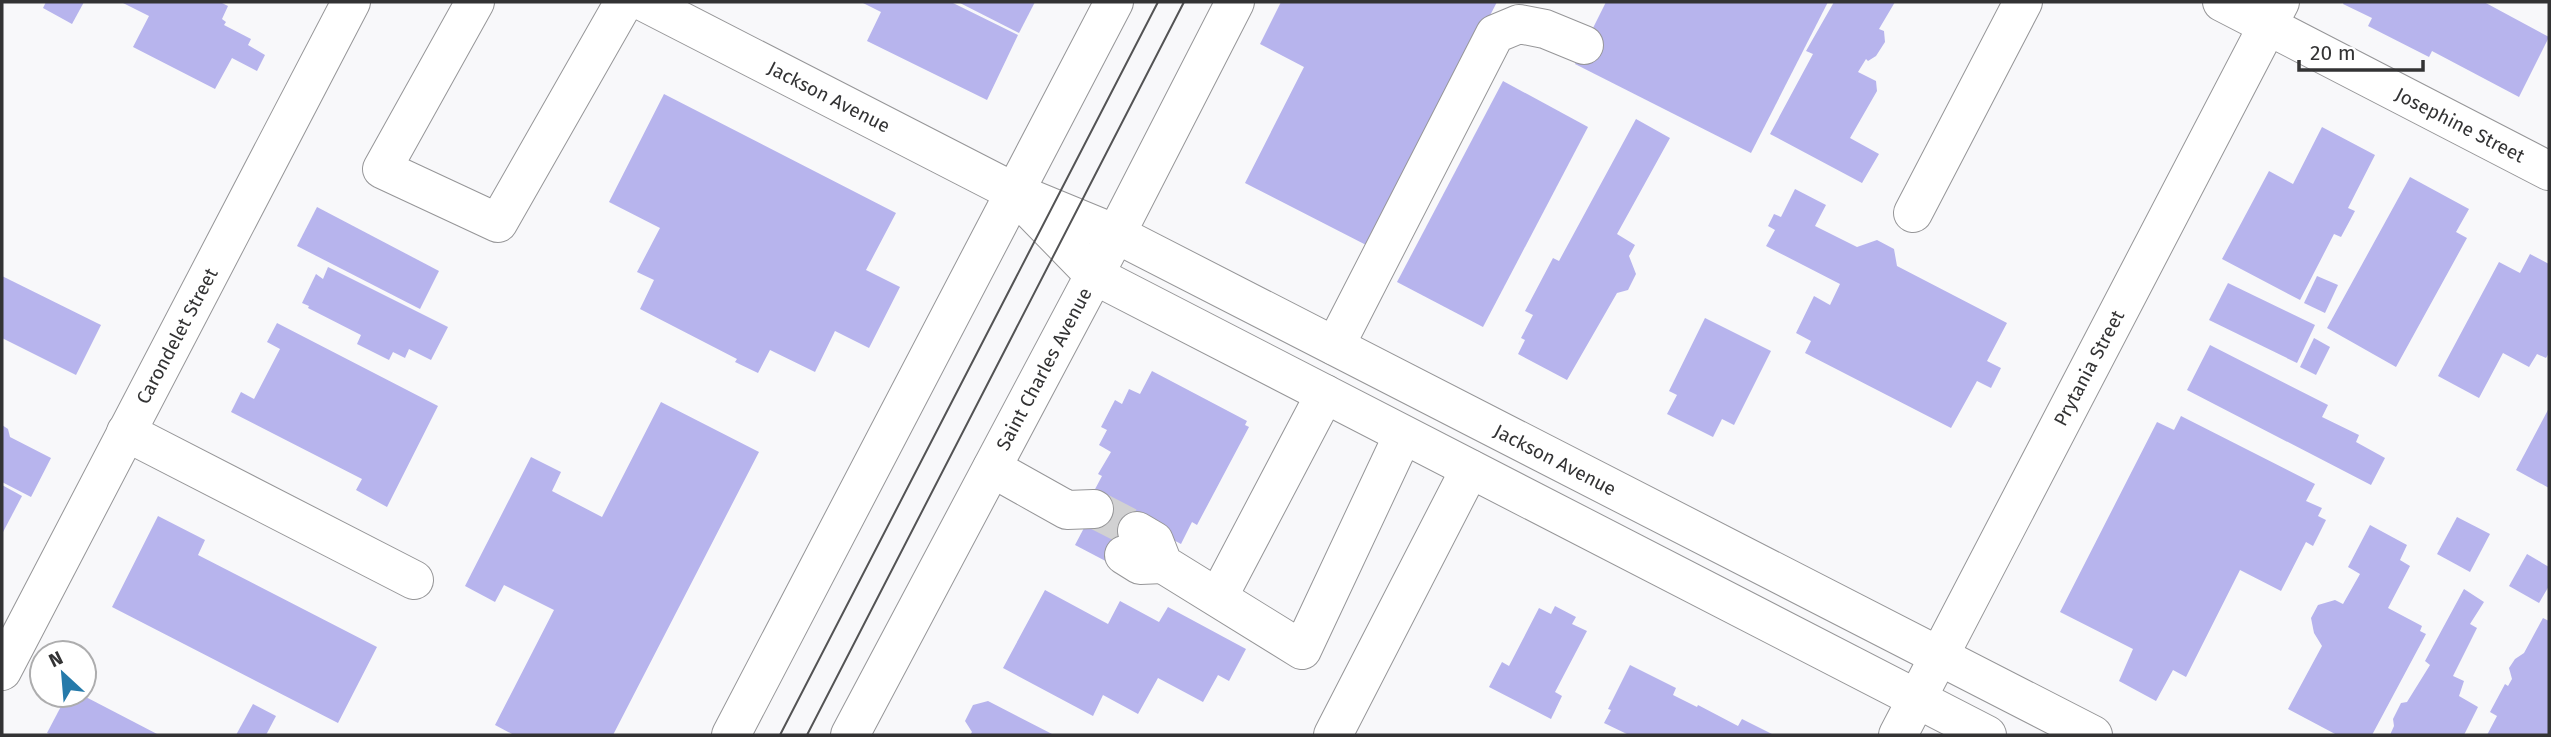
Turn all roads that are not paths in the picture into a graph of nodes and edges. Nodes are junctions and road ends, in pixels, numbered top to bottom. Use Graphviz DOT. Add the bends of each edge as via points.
graph roads {
  1 [pos="351,2"];
  2 [pos="475,2"];
  3 [pos="624,2"];
  4 [pos="644,2"];
  5 [pos="1114,2"];
  6 [pos="1235,2"];
  7 [pos="2024,2"];
  8 [pos="2221,2"];
  9 [pos="2274,14"];
  10 [pos="1584,45"];
  11 [pos="2549,171"];
  12 [pos="1014,192"];
  13 [pos="1913,213"];
  14 [pos="1116,234"];
  15 [pos="1094,275"];
  16 [pos="1335,346"];
  17 [pos="1325,394"];
  18 [pos="126,432"];
  19 [pos="1403,435"];
  20 [pos="992,468"];
  21 [pos="1471,469"];
  22 [pos="1081,517"];
  23 [pos="1130,543"];
  24 [pos="414,580"];
  25 [pos="1224,586"];
  26 [pos="1939,657"];
  27 [pos="2,671"];
  28 [pos="1917,699"];
  29 [pos="731,735"];
  30 [pos="850,735"];
  31 [pos="1333,735"];
  32 [pos="1898,735"];
  33 [pos="1987,735"];
  34 [pos="2093,735"];
  1 -- 18 [label="street, Carondelet Street"];
  2 -- 3 [label="street" via="382,169 498,223"];
  4 -- 12 [label="street, Jackson Avenue"];
  5 -- 12 [label="street"];
  6 -- 14 [label="street, Saint Charles Avenue"];
  7 -- 13 [label="street"];
  8 -- 9 [label="street, Josephine Street"];
  9 -- 11 [label="street, Josephine Street"];
  9 -- 26 [label="street, Prytania Street"];
  10 -- 16 [label="street" via="1520,24 1495,34"];
  12 -- 14 [label="street, Jackson Avenue"];
  12 -- 15 [label="street, Jackson Avenue"];
  12 -- 29 [label="street"];
  14 -- 15 [label="street, Saint Charles Avenue"];
  14 -- 16 [label="street, Jackson Avenue"];
  15 -- 17 [label="street, Jackson Avenue"];
  15 -- 20 [label="street, Saint Charles Avenue"];
  16 -- 26 [label="street, Jackson Avenue"];
  17 -- 19 [label="street, Jackson Avenue"];
  17 -- 25 [label="street"];
  18 -- 24 [label="street"];
  18 -- 27 [label="street, Carondelet Street"];
  19 -- 21 [label="street, Jackson Avenue"];
  19 -- 23 [label="street" via="1302,650 1163,564 1154,541"];
  20 -- 22 [label="street"];
  20 -- 30 [label="street, Saint Charles Avenue"];
  21 -- 28 [label="street, Jackson Avenue"];
  21 -- 31 [label="street"];
  26 -- 28 [label="street, Prytania Street"];
  26 -- 34 [label="street, Jackson Avenue"];
  28 -- 32 [label="street, Prytania Street"];
  28 -- 33 [label="street, Jackson Avenue"];
}
